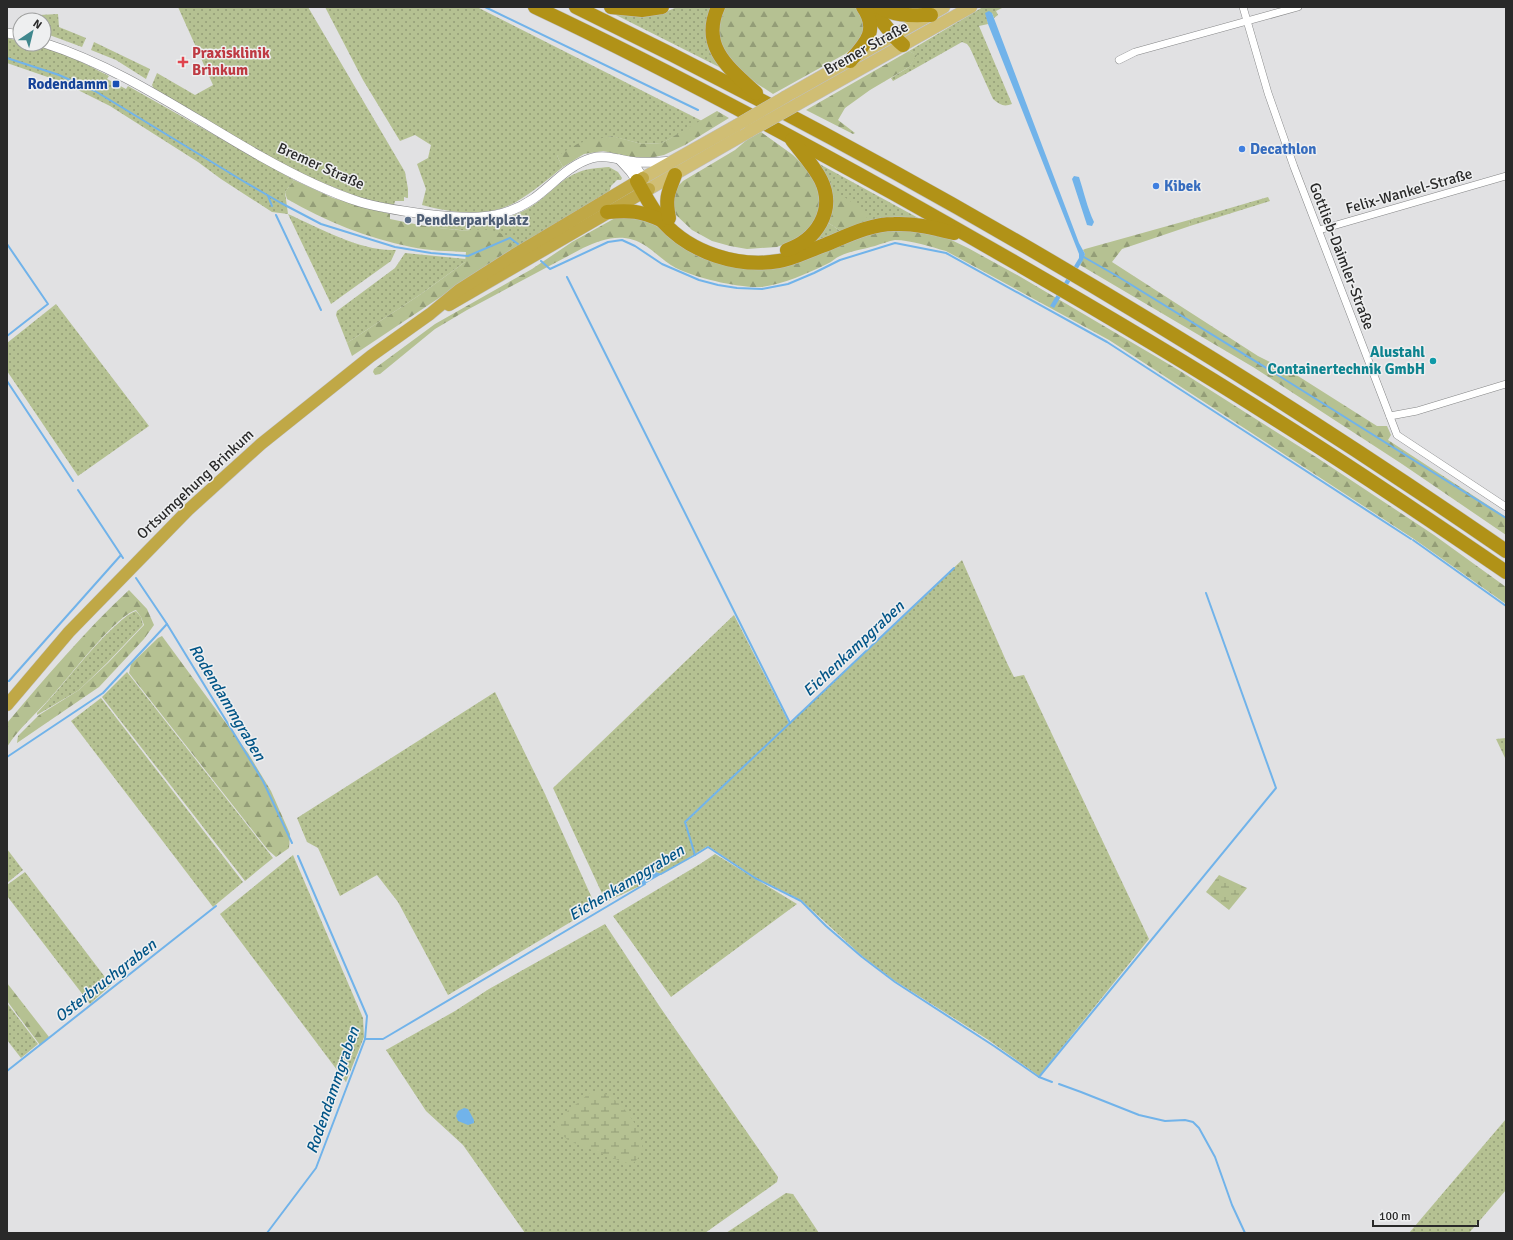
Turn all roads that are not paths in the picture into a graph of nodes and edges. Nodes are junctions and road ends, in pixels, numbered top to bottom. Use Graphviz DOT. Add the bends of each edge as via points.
graph roads {
  1 [pos="535,7"];
  2 [pos="576,7"];
  3 [pos="611,7"];
  4 [pos="662,7"];
  5 [pos="718,7"];
  6 [pos="863,7"];
  7 [pos="944,7"];
  8 [pos="971,7"];
  9 [pos="1243,7"];
  10 [pos="1298,7"];
  11 [pos="877,8"];
  12 [pos="931,15"];
  13 [pos="1247,21"];
  14 [pos="898,38"];
  15 [pos="52,46"];
  16 [pos="1119,60"];
  17 [pos="850,61"];
  18 [pos="768,104"];
  19 [pos="787,134"];
  20 [pos="624,160"];
  21 [pos="673,168"];
  22 [pos="1506,176"];
  23 [pos="643,185"];
  24 [pos="607,212"];
  25 [pos="665,219"];
  26 [pos="1319,230"];
  27 [pos="971,237"];
  28 [pos="430,314"];
  29 [pos="1506,384"];
  30 [pos="1390,416"];
  31 [pos="1506,507"];
  32 [pos="1506,551"];
  33 [pos="1506,572"];
  34 [pos="7,705"];
  1 -- 19 [label="highway"];
  2 -- 18 [label="highway"];
  3 -- 4 [label="highway" via="642,10"];
  5 -- 18 [label="highway" via="712,31 717,51 727,65"];
  6 -- 17 [label="highway" via="870,20 871,30 867,40"];
  7 -- 12 [label="main road, Bremer Straße"];
  8 -- 14 [label="main road, Bremer Straße"];
  9 -- 13 [label="street, Gottlieb-Daimler-Straße"];
  10 -- 13 [label="street"];
  11 -- 12 [label="highway" via="894,14"];
  11 -- 14 [label="highway"];
  12 -- 14 [label="main road, Bremer Straße"];
  13 -- 16 [label="street" via="1135,52"];
  13 -- 26 [label="street, Gottlieb-Daimler-Straße" via="1268,93"];
  14 -- 17 [label="main road, Bremer Straße"];
  14 -- 21 [label="main road, Bremer Straße, bridge" via="798,104 750,132"];
  15 -- 20 [label="street, Bremer Straße" via="102,65 305,180 348,198 389,209 457,217 497,215 515,210 529,202 580,163 601,157"];
  17 -- 21 [label="main road, Bremer Straße, bridge" via="737,125"];
  18 -- 32 [label="highway" via="938,197 1151,321 1285,404"];
  19 -- 25 [label="highway" via="815,170 825,190 824,218 808,239 781,252 748,254 708,245"];
  19 -- 27 [label="highway"];
  20 -- 21 [label="street, Bremer Straße"];
  20 -- 23 [label="street" via="636,167"];
  21 -- 23 [label="main road"];
  21 -- 25 [label="highway"];
  22 -- 26 [label="street, Felix-Wankel-Straße"];
  23 -- 24 [label="highway, Ortsumgehung Brinkum"];
  23 -- 25 [label="highway" via="662,210"];
  23 -- 28 [label="highway, Ortsumgehung Brinkum" via="509,258 459,290"];
  24 -- 25 [label="highway" via="638,211"];
  24 -- 28 [label="highway, Ortsumgehung Brinkum" via="464,297"];
  25 -- 27 [label="highway" via="680,237 704,251 743,262 781,261 873,227 893,224 913,224"];
  26 -- 30 [label="street, Gottlieb-Daimler-Straße"];
  27 -- 33 [label="highway" via="1277,420"];
  28 -- 34 [label="highway, Ortsumgehung Brinkum" via="355,369 261,444 188,510 69,632"];
  29 -- 30 [label="street" via="1417,411"];
  30 -- 31 [label="street, Gottlieb-Daimler-Straße" via="1397,435"];
}
